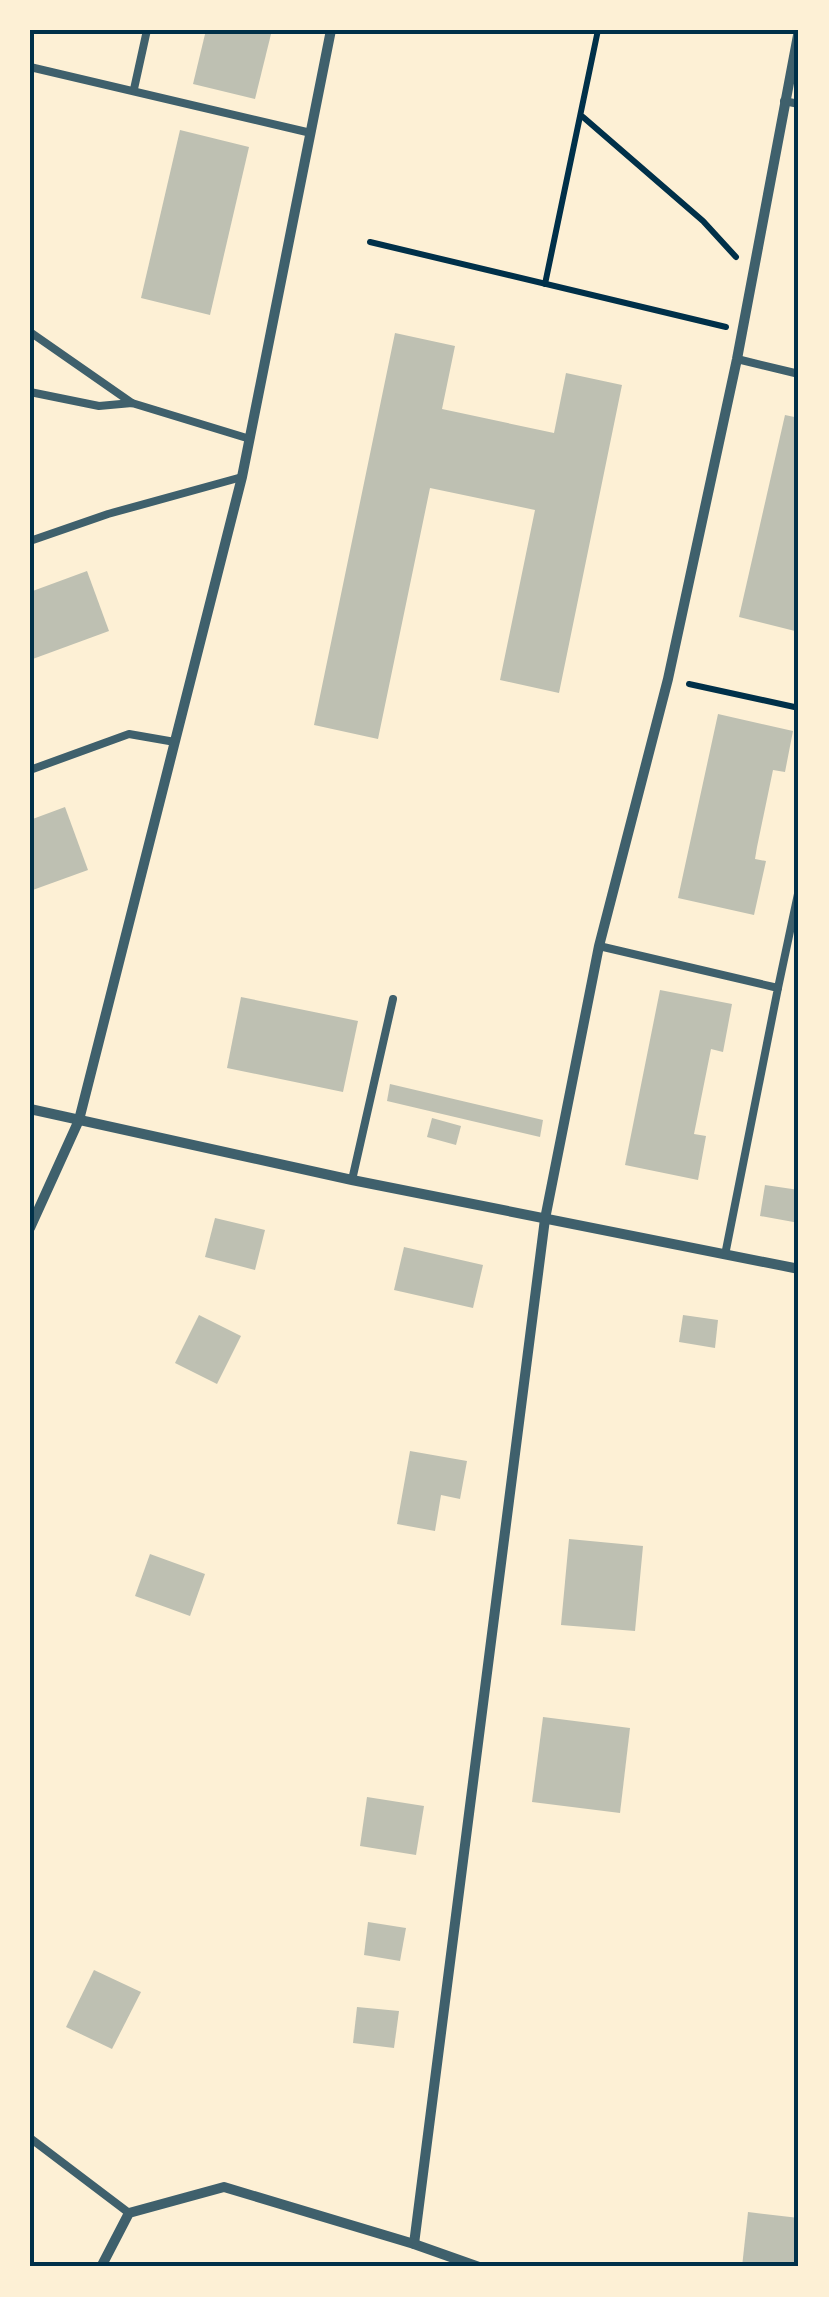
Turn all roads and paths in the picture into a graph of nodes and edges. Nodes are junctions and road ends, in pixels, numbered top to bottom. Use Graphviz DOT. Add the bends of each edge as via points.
graph roads {
  1 [pos="147,30"];
  2 [pos="331,30"];
  3 [pos="598,30"];
  4 [pos="799,30"];
  5 [pos="30,67"];
  6 [pos="134,89"];
  7 [pos="784,101"];
  8 [pos="799,104"];
  9 [pos="582,116"];
  10 [pos="311,132"];
  11 [pos="370,242"];
  12 [pos="752,274"];
  13 [pos="545,284"];
  14 [pos="742,331"];
  15 [pos="30,332"];
  16 [pos="737,359"];
  17 [pos="799,374"];
  18 [pos="30,392"];
  19 [pos="132,403"];
  20 [pos="250,440"];
  21 [pos="242,477"];
  22 [pos="30,540"];
  23 [pos="668,679"];
  24 [pos="799,708"];
  25 [pos="175,742"];
  26 [pos="30,770"];
  27 [pos="799,889"];
  28 [pos="599,946"];
  29 [pos="778,988"];
  30 [pos="392,999"];
  31 [pos="30,1110"];
  32 [pos="79,1120"];
  33 [pos="352,1180"];
  34 [pos="545,1219"];
  35 [pos="30,1228"];
  36 [pos="725,1256"];
  37 [pos="799,1269"];
  38 [pos="30,2138"];
  39 [pos="129,2212"];
  40 [pos="414,2244"];
  41 [pos="100,2267"];
  42 [pos="479,2267"];
  1 -- 6 [label="lane"];
  2 -- 10 [label="street"];
  3 -- 9 [label="path"];
  4 -- 7 [label="street"];
  5 -- 6 [label="lane"];
  6 -- 10 [label="lane"];
  7 -- 8 [label="lane"];
  7 -- 12 [label="street"];
  9 -- 12 [label="path" via="703,221"];
  9 -- 13 [label="path"];
  10 -- 20 [label="street"];
  11 -- 13 [label="path"];
  12 -- 14 [label="street"];
  13 -- 14 [label="path"];
  14 -- 16 [label="street"];
  15 -- 19 [label="lane"];
  16 -- 17 [label="lane"];
  16 -- 23 [label="street"];
  18 -- 19 [label="lane" via="99,406"];
  19 -- 20 [label="lane"];
  20 -- 21 [label="street"];
  21 -- 22 [label="lane"];
  21 -- 25 [label="street"];
  23 -- 24 [label="path"];
  23 -- 28 [label="street"];
  25 -- 26 [label="lane" via="129,734"];
  25 -- 32 [label="street"];
  27 -- 29 [label="lane"];
  28 -- 29 [label="lane"];
  28 -- 34 [label="street"];
  29 -- 36 [label="lane"];
  30 -- 33 [label="lane"];
  31 -- 32 [label="street"];
  32 -- 33 [label="street"];
  32 -- 35 [label="street"];
  33 -- 34 [label="street"];
  34 -- 36 [label="street"];
  34 -- 40 [label="street"];
  36 -- 37 [label="street"];
  38 -- 39 [label="lane"];
  39 -- 40 [label="street" via="224,2187"];
  39 -- 41 [label="street"];
  40 -- 42 [label="street"];
}
